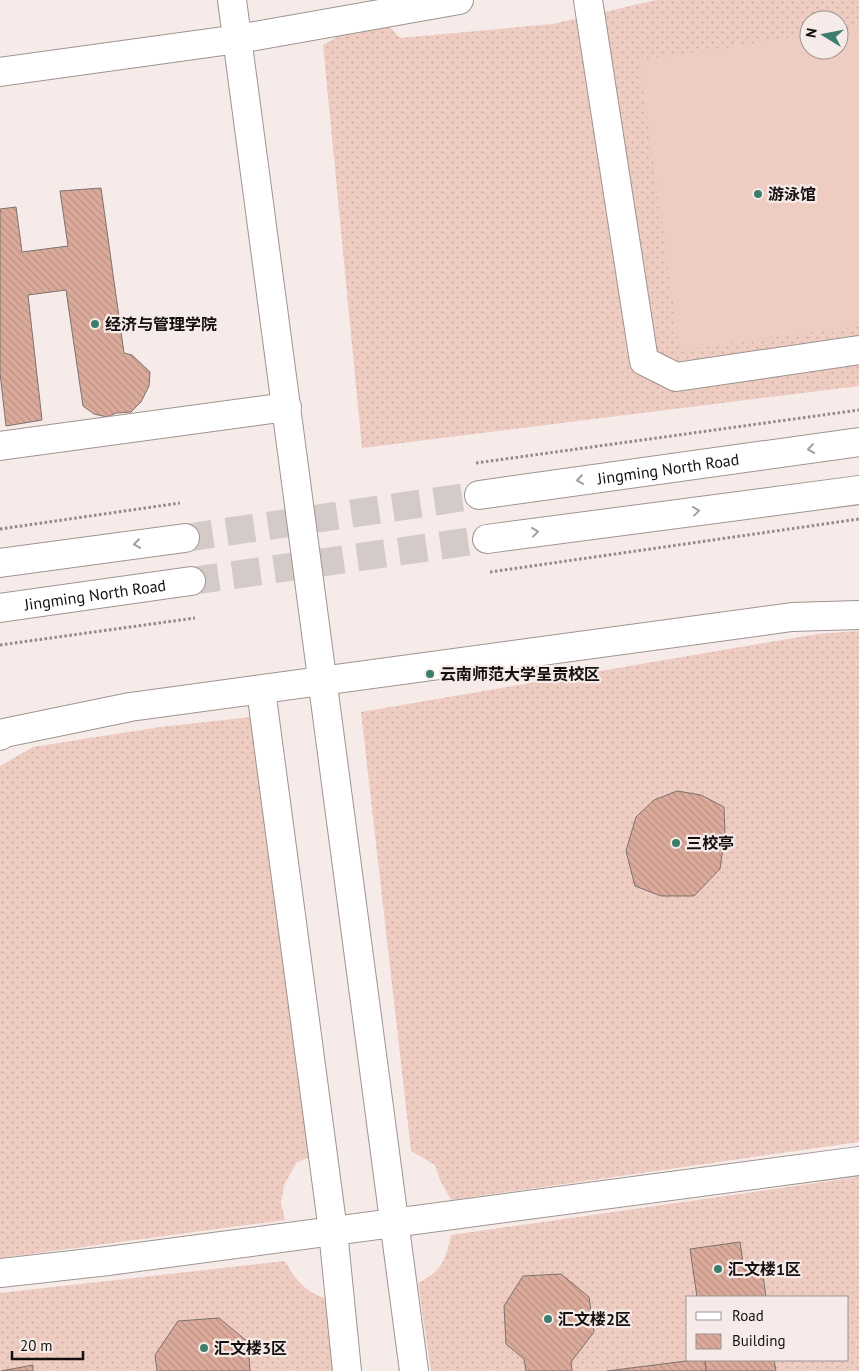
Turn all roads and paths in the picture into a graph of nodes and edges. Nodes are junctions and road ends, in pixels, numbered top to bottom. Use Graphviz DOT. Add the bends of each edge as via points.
graph roads {
  1 [pos="232,0"];
  2 [pos="459,0"];
  3 [pos="588,0"];
  4 [pos="238,39"];
  5 [pos="0,72"];
  6 [pos="859,350"];
  7 [pos="287,407"];
  8 [pos="859,410"];
  9 [pos="859,442"];
  10 [pos="0,446"];
  11 [pos="476,463"];
  12 [pos="859,490"];
  13 [pos="479,494"];
  14 [pos="180,503"];
  15 [pos="859,519"];
  16 [pos="0,529"];
  17 [pos="185,538"];
  18 [pos="487,539"];
  19 [pos="0,563"];
  20 [pos="490,572"];
  21 [pos="191,581"];
  22 [pos="0,608"];
  23 [pos="859,615"];
  24 [pos="195,618"];
  25 [pos="0,645"];
  26 [pos="323,681"];
  27 [pos="261,690"];
  28 [pos="0,736"];
  29 [pos="859,1161"];
  30 [pos="394,1224"];
  31 [pos="333,1231"];
  32 [pos="0,1273"];
  33 [pos="347,1371"];
  34 [pos="414,1371"];
  1 -- 4 [label="street"];
  2 -- 4 [label="street"];
  3 -- 6 [label="street" via="644,361 676,378"];
  4 -- 5 [label="street"];
  4 -- 7 [label="street"];
  7 -- 10 [label="street"];
  7 -- 26 [label="street"];
  8 -- 11 [label="path"];
  9 -- 13 [label="street, Jingming North Road, one-way"];
  18 -- 12 [label="street, one-way"];
  14 -- 16 [label="path"];
  15 -- 20 [label="path"];
  17 -- 19 [label="street, one-way"];
  21 -- 22 [label="street, Jingming North Road"];
  23 -- 26 [label="street" via="792,617"];
  24 -- 25 [label="path"];
  26 -- 27 [label="street"];
  26 -- 30 [label="street"];
  27 -- 28 [label="street" via="130,707"];
  27 -- 31 [label="street"];
  29 -- 30 [label="street"];
  30 -- 31 [label="street"];
  30 -- 34 [label="street"];
  31 -- 32 [label="street"];
  31 -- 33 [label="street"];
}
